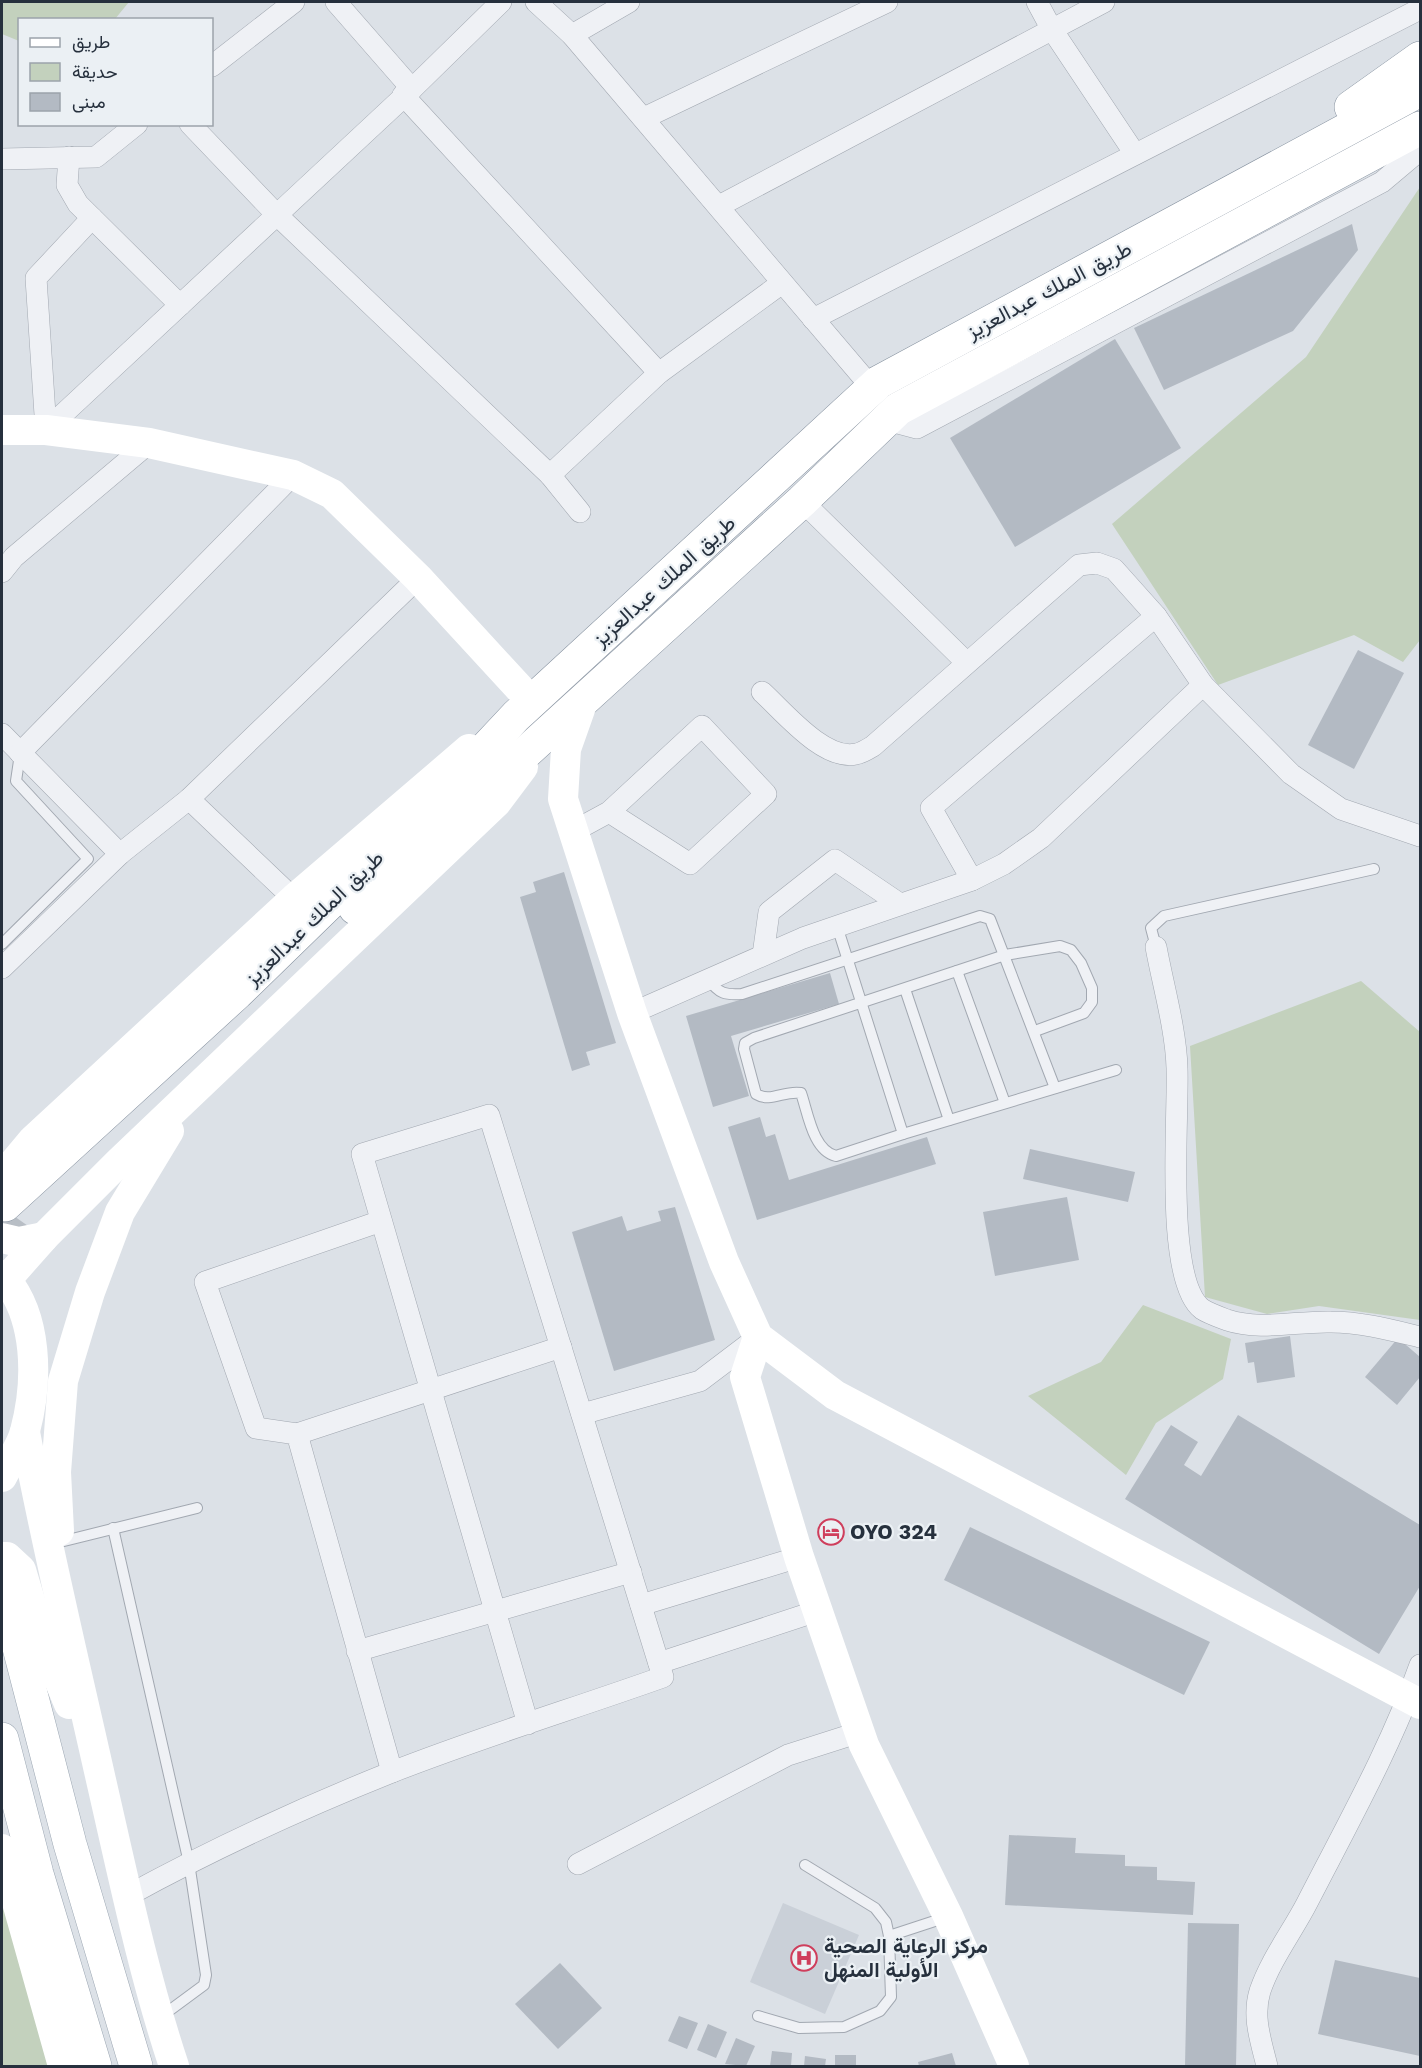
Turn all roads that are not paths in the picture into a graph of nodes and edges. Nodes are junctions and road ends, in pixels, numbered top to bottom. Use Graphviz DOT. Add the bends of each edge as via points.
graph roads {
  1 [pos="294,2"];
  2 [pos="336,2"];
  3 [pos="501,2"];
  4 [pos="536,2"];
  5 [pos="629,2"];
  6 [pos="887,2"];
  7 [pos="1037,2"];
  8 [pos="1104,2"];
  9 [pos="1420,9"];
  10 [pos="1051,28"];
  11 [pos="572,35"];
  12 [pos="1420,58"];
  13 [pos="213,65"];
  14 [pos="1420,90"];
  15 [pos="408,92"];
  16 [pos="644,118"];
  17 [pos="135,126"];
  18 [pos="192,126"];
  19 [pos="1420,128"];
  20 [pos="1420,149"];
  21 [pos="1135,154"];
  22 [pos="69,157"];
  23 [pos="2,159"];
  24 [pos="1230,192"];
  25 [pos="719,206"];
  26 [pos="276,215"];
  27 [pos="92,218"];
  28 [pos="1246,223"];
  29 [pos="782,283"];
  30 [pos="180,305"];
  31 [pos="813,319"];
  32 [pos="659,372"];
  33 [pos="873,389"];
  34 [pos="887,420"];
  35 [pos="2,430"];
  36 [pos="46,430"];
  37 [pos="149,443"];
  38 [pos="293,475"];
  39 [pos="550,475"];
  40 [pos="802,501"];
  41 [pos="580,512"];
  42 [pos="2,572"];
  43 [pos="418,578"];
  44 [pos="1156,616"];
  45 [pos="966,662"];
  46 [pos="1203,685"];
  47 [pos="762,692"];
  48 [pos="583,701"];
  49 [pos="524,709"];
  50 [pos="553,728"];
  51 [pos="2,734"];
  52 [pos="20,753"];
  53 [pos="189,799"];
  54 [pos="609,812"];
  55 [pos="574,831"];
  56 [pos="1420,835"];
  57 [pos="120,854"];
  58 [pos="1374,869"];
  59 [pos="972,880"];
  60 [pos="294,899"];
  61 [pos="900,904"];
  62 [pos="837,926"];
  63 [pos="2,944"];
  64 [pos="1156,947"];
  65 [pos="763,955"];
  66 [pos="1005,955"];
  67 [pos="847,959"];
  68 [pos="2,968"];
  69 [pos="957,971"];
  70 [pos="709,979"];
  71 [pos="904,989"];
  72 [pos="860,1004"];
  73 [pos="632,1013"];
  74 [pos="1035,1031"];
  75 [pos="1116,1070"];
  76 [pos="203,1082"];
  77 [pos="1054,1088"];
  78 [pos="1005,1103"];
  79 [pos="948,1120"];
  80 [pos="903,1134"];
  81 [pos="33,1140"];
  82 [pos="2,1154"];
  83 [pos="14,1216"];
  84 [pos="381,1221"];
  85 [pos="4,1278"];
  86 [pos="758,1337"];
  87 [pos="1420,1337"];
  88 [pos="561,1347"];
  89 [pos="431,1390"];
  90 [pos="582,1414"];
  91 [pos="25,1432"];
  92 [pos="297,1434"];
  93 [pos="2,1477"];
  94 [pos="197,1508"];
  95 [pos="113,1528"];
  96 [pos="54,1547"];
  97 [pos="2,1557"];
  98 [pos="799,1557"];
  99 [pos="631,1572"];
  100 [pos="2,1581"];
  101 [pos="641,1605"];
  102 [pos="495,1611"];
  103 [pos="818,1611"];
  104 [pos="357,1651"];
  105 [pos="659,1663"];
  106 [pos="1420,1665"];
  107 [pos="1414,1701"];
  108 [pos="528,1724"];
  109 [pos="860,1732"];
  110 [pos="2,1739"];
  111 [pos="392,1772"];
  112 [pos="102,1782"];
  113 [pos="2,1849"];
  114 [pos="189,1863"];
  115 [pos="578,1863"];
  116 [pos="805,1865"];
  117 [pos="127,1896"];
  118 [pos="948,1916"];
  119 [pos="889,1936"];
  120 [pos="758,2016"];
  121 [pos="159,2019"];
  122 [pos="63,2067"];
  123 [pos="95,2067"];
  124 [pos="136,2067"];
  125 [pos="174,2067"];
  126 [pos="1014,2067"];
  127 [pos="1267,2067"];
  1 -- 13 [label="street"];
  2 -- 15 [label="street"];
  3 -- 15 [label="street"];
  4 -- 11 [label="street"];
  5 -- 11 [label="street"];
  6 -- 16 [label="street"];
  7 -- 10 [label="street"];
  8 -- 10 [label="street"];
  9 -- 21 [label="street"];
  10 -- 21 [label="street"];
  10 -- 25 [label="street"];
  11 -- 16 [label="street"];
  12 -- 24 [label="main road"];
  14 -- 24 [label="main road, طريق الملك عبدالعزيز"];
  15 -- 26 [label="street"];
  15 -- 32 [label="street"];
  16 -- 25 [label="street"];
  17 -- 22 [label="street" via="96,157"];
  18 -- 26 [label="street"];
  19 -- 28 [label="main road, طريق الملك عبدالعزيز"];
  20 -- 28 [label="main road"];
  20 -- 34 [label="street" via="1382,182 917,428"];
  21 -- 31 [label="street"];
  22 -- 23 [label="street"];
  22 -- 27 [label="street" via="67,185"];
  24 -- 33 [label="main road, طريق الملك عبدالعزيز" via="879,382"];
  25 -- 29 [label="street"];
  26 -- 30 [label="street"];
  26 -- 39 [label="street"];
  27 -- 30 [label="street"];
  27 -- 36 [label="street" via="36,278"];
  28 -- 34 [label="main road, طريق الملك عبدالعزيز" via="898,409"];
  29 -- 31 [label="street"];
  29 -- 32 [label="street"];
  30 -- 36 [label="street"];
  31 -- 33 [label="street"];
  32 -- 39 [label="street"];
  33 -- 49 [label="main road, طريق الملك عبدالعزيز"];
  34 -- 40 [label="main road, طريق الملك عبدالعزيز"];
  35 -- 36 [label="street"];
  36 -- 37 [label="street"];
  37 -- 38 [label="street"];
  37 -- 42 [label="street" via="14,557"];
  38 -- 43 [label="street" via="332,494"];
  38 -- 52 [label="street"];
  39 -- 41 [label="street"];
  40 -- 45 [label="street"];
  40 -- 48 [label="main road, طريق الملك عبدالعزيز"];
  43 -- 49 [label="street"];
  43 -- 53 [label="street"];
  44 -- 45 [label="street" via="1114,569 1097,563 1079,565"];
  44 -- 46 [label="street"];
  44 -- 59 [label="street" via="931,808"];
  45 -- 47 [label="street" via="873,746 857,754 826,750"];
  46 -- 56 [label="street" via="1291,774 1341,810"];
  46 -- 59 [label="street" via="1041,838"];
  48 -- 50 [label="main road, طريق الملك عبدالعزيز"];
  48 -- 55 [label="street" via="566,749 563,799"];
  49 -- 60 [label="street" via="459,757"];
  49 -- 83 [label="main road, طريق الملك عبدالعزيز"];
  50 -- 76 [label="street" via="496,803"];
  50 -- 83 [label="main road, طريق الملك عبدالعزيز"];
  51 -- 52 [label="street"];
  52 -- 57 [label="street"];
  52 -- 63 [label="lane" via="16,781 88,859"];
  53 -- 57 [label="street"];
  53 -- 60 [label="street"];
  54 -- 54 [label="street" via="690,864 766,794 702,726"];
  54 -- 55 [label="street"];
  55 -- 73 [label="street"];
  57 -- 68 [label="street"];
  58 -- 64 [label="lane" via="1164,916 1151,928"];
  59 -- 61 [label="street"];
  60 -- 81 [label="street"];
  61 -- 62 [label="street"];
  61 -- 65 [label="street" via="835,860 769,912"];
  62 -- 65 [label="street"];
  62 -- 67 [label="lane"];
  64 -- 87 [label="street" via="1177,1065 1180,1267 1190,1292 1201,1308 1248,1325 1331,1322 1377,1326"];
  65 -- 70 [label="street"];
  66 -- 67 [label="lane" via="990,919 980,916"];
  66 -- 69 [label="lane"];
  66 -- 74 [label="lane"];
  66 -- 74 [label="lane" via="1060,946 1071,950 1092,988 1092,1002 1084,1013"];
  67 -- 70 [label="lane" via="742,994 725,995"];
  67 -- 72 [label="lane"];
  69 -- 71 [label="lane"];
  69 -- 78 [label="lane"];
  70 -- 73 [label="street"];
  71 -- 72 [label="lane"];
  71 -- 79 [label="lane"];
  72 -- 80 [label="lane"];
  72 -- 80 [label="lane" via="745,1043 756,1094 770,1098 793,1091 801,1093 820,1148 828,1154 836,1156"];
  73 -- 86 [label="street" via="724,1262"];
  74 -- 77 [label="lane"];
  75 -- 77 [label="lane"];
  76 -- 83 [label="street"];
  76 -- 96 [label="street" via="155,1150 120,1212 90,1292 63,1381"];
  77 -- 78 [label="lane"];
  78 -- 79 [label="lane"];
  79 -- 80 [label="lane"];
  81 -- 82 [label="street"];
  81 -- 83 [label="street"];
  83 -- 85 [label="street"];
  84 -- 88 [label="street" via="362,1154 489,1115"];
  84 -- 89 [label="street"];
  84 -- 92 [label="street" via="205,1282 256,1428"];
  85 -- 91 [label="street" via="16,1296 29,1330 34,1366"];
  86 -- 90 [label="street" via="700,1380"];
  86 -- 98 [label="street" via="745,1377"];
  86 -- 107 [label="street" via="835,1395"];
  88 -- 89 [label="street"];
  88 -- 90 [label="street"];
  89 -- 92 [label="street"];
  89 -- 102 [label="street"];
  90 -- 99 [label="street"];
  91 -- 93 [label="street"];
  91 -- 96 [label="street"];
  92 -- 104 [label="street"];
  94 -- 95 [label="lane"];
  95 -- 96 [label="lane"];
  95 -- 114 [label="lane"];
  96 -- 112 [label="street"];
  97 -- 112 [label="street" via="21,1570 40,1634"];
  98 -- 101 [label="street"];
  98 -- 103 [label="street"];
  99 -- 101 [label="street"];
  99 -- 102 [label="street"];
  100 -- 124 [label="main road" via="70,1844"];
  101 -- 105 [label="street"];
  102 -- 104 [label="street"];
  102 -- 108 [label="street"];
  103 -- 105 [label="street"];
  103 -- 109 [label="street"];
  104 -- 111 [label="street"];
  105 -- 108 [label="street" via="663,1677"];
  106 -- 107 [label="street"];
  107 -- 127 [label="street" via="1297,1923 1277,1953 1260,1992 1256,2028"];
  108 -- 111 [label="street"];
  109 -- 115 [label="street" via="788,1755"];
  109 -- 118 [label="street"];
  110 -- 123 [label="main road" via="40,1885"];
  111 -- 114 [label="street"];
  112 -- 117 [label="street"];
  113 -- 122 [label="street"];
  114 -- 117 [label="street"];
  114 -- 121 [label="lane" via="206,1975 204,1985"];
  116 -- 119 [label="lane" via="875,1908 886,1922"];
  117 -- 121 [label="street"];
  118 -- 119 [label="lane"];
  118 -- 126 [label="street"];
  119 -- 120 [label="lane" via="891,1997 880,2011 844,2027 799,2028"];
  121 -- 125 [label="street"];
}
